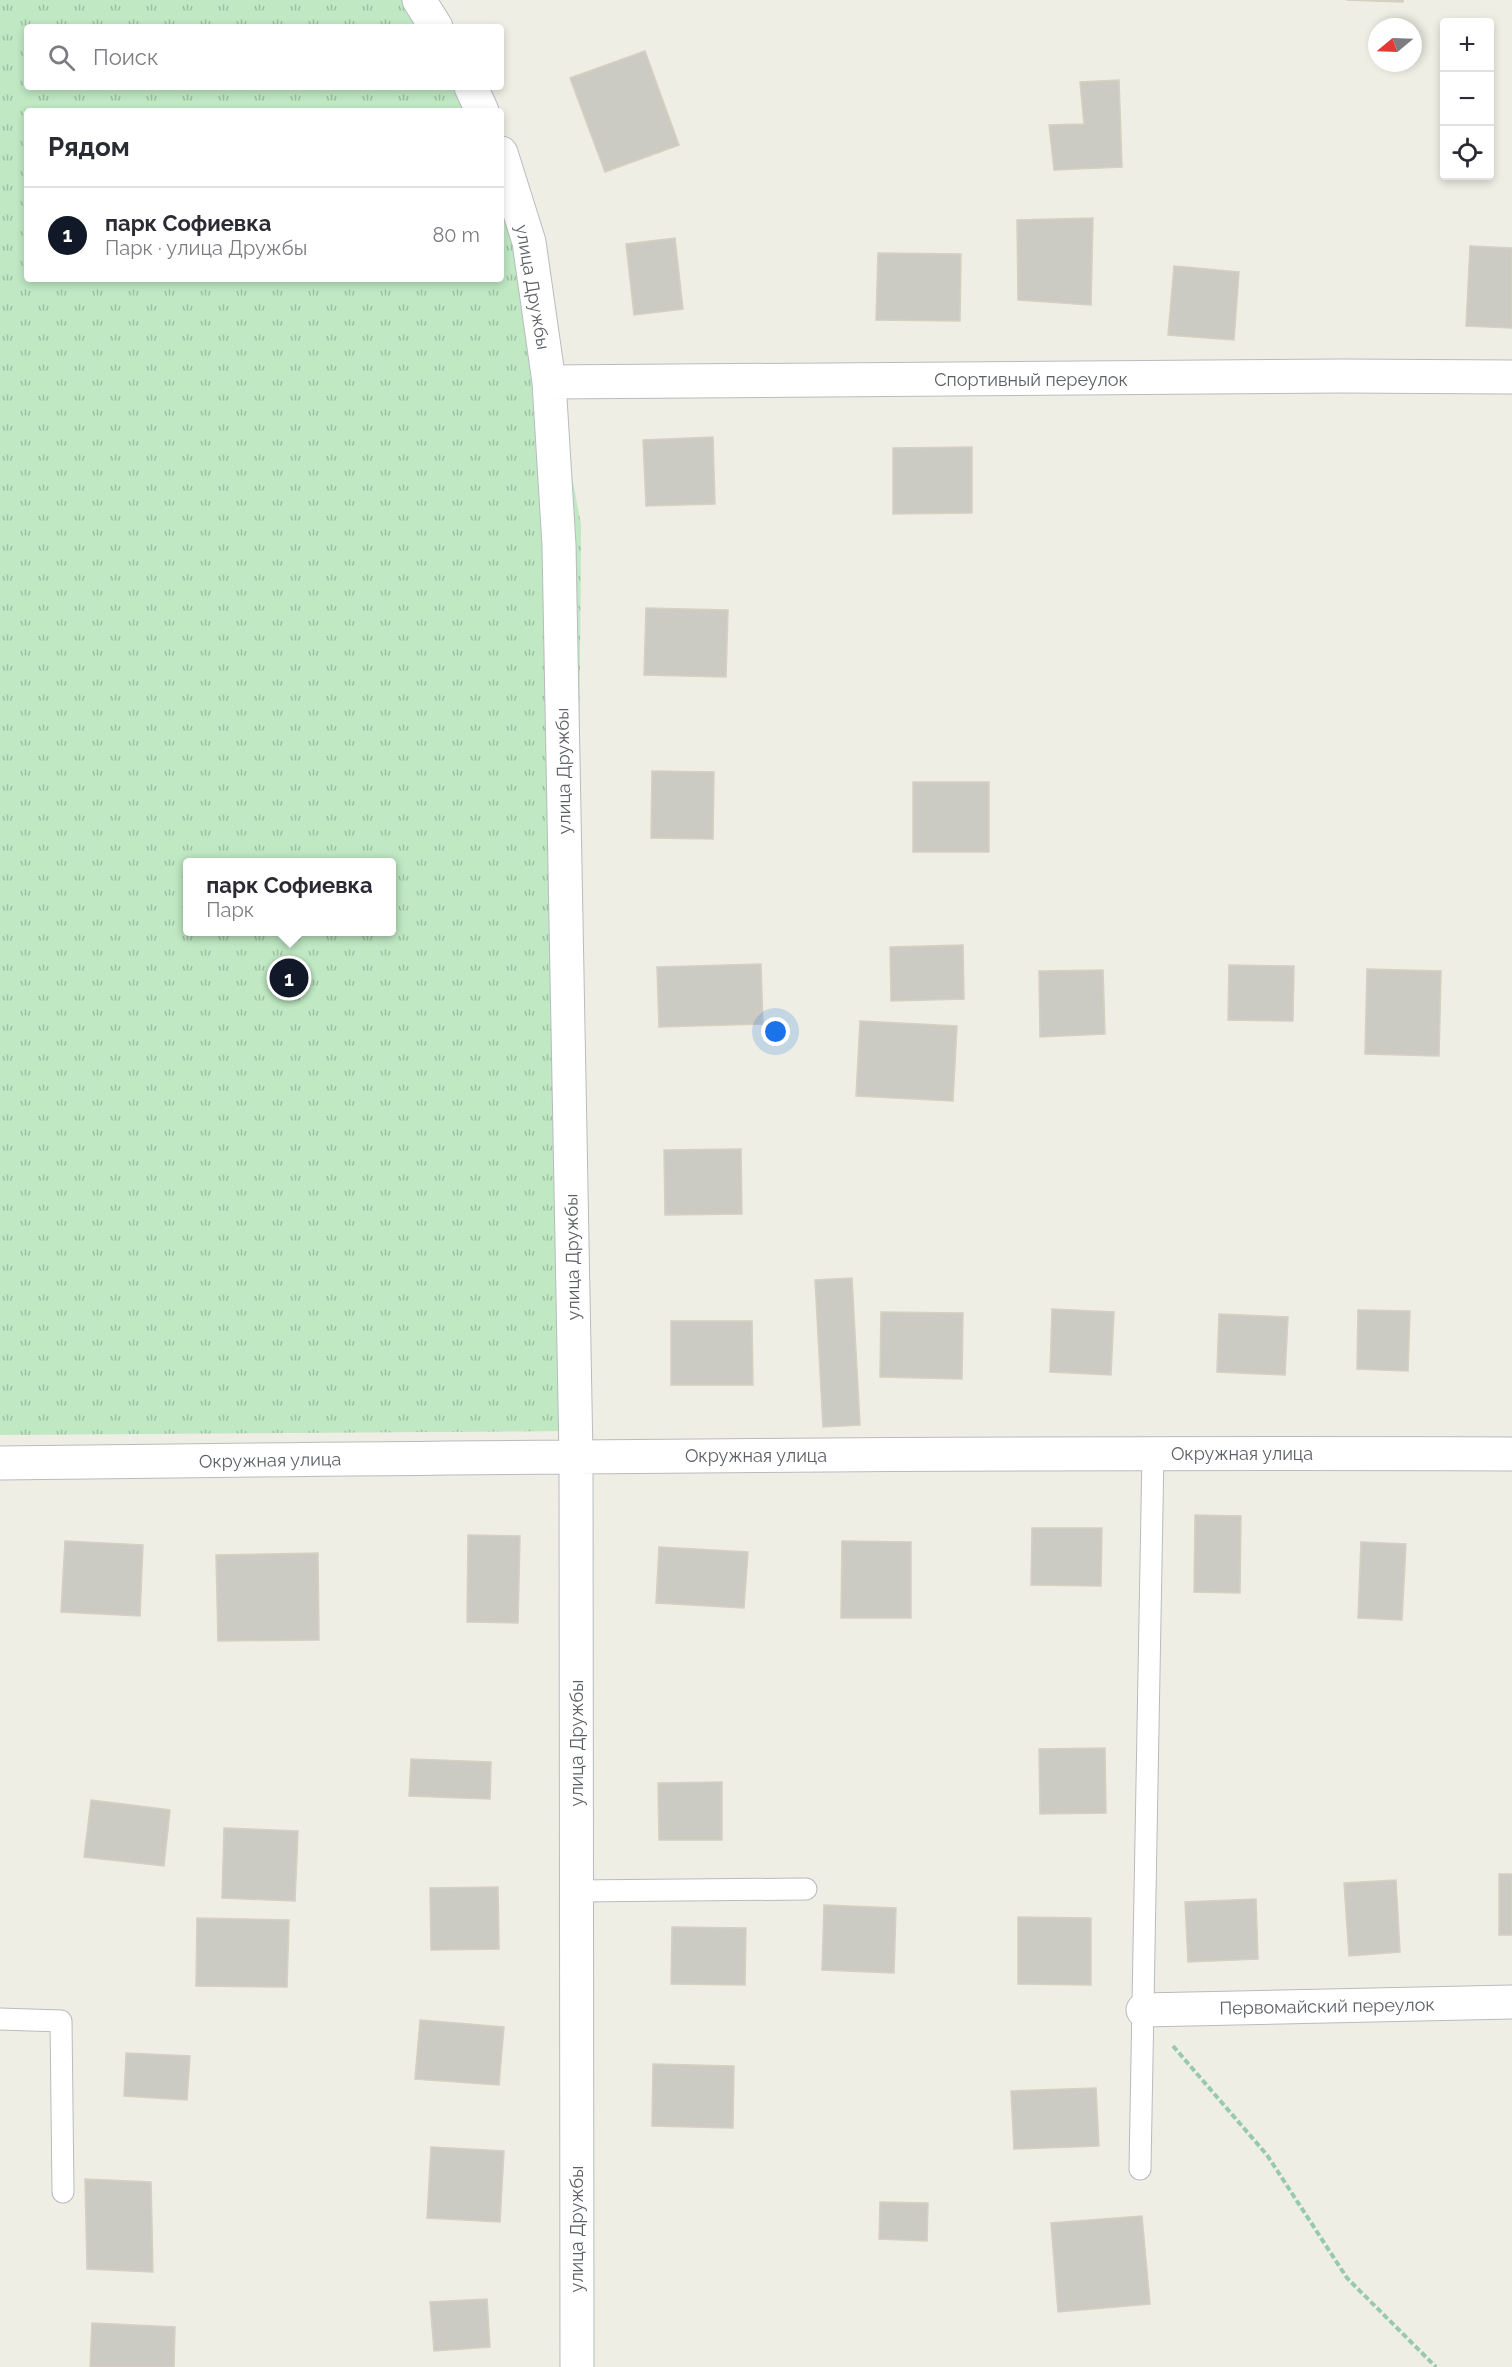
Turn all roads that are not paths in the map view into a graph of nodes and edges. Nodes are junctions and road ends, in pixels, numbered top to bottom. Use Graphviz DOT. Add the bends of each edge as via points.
graph roads {
  1 [pos="419,0"];
  2 [pos="434,24"];
  3 [pos="472,90"];
  4 [pos="481,108"];
  5 [pos="504,163"];
  6 [pos="1512,377"];
  7 [pos="549,382"];
  8 [pos="1153,1453"];
  9 [pos="1512,1454"];
  10 [pos="576,1456"];
  11 [pos="0,1464"];
  12 [pos="806,1889"];
  13 [pos="576,1891"];
  14 [pos="1512,2002"];
  15 [pos="1143,2010"];
  16 [pos="0,2019"];
  17 [pos="1140,2169"];
  18 [pos="63,2192"];
  19 [pos="577,2367"];
  1 -- 2 [label="street"];
  3 -- 4 [label="street"];
  5 -- 7 [label="street, улица Дружбы" via="529,242"];
  6 -- 7 [label="street, Спортивный переулок"];
  7 -- 10 [label="street, улица Дружбы" via="559,545"];
  8 -- 9 [label="street, Окружная улица"];
  8 -- 10 [label="street, Окружная улица"];
  8 -- 15 [label="lane"];
  10 -- 11 [label="street, Окружная улица"];
  10 -- 13 [label="street, улица Дружбы"];
  12 -- 13 [label="lane"];
  13 -- 19 [label="street, улица Дружбы"];
  14 -- 15 [label="street, Первомайский переулок"];
  15 -- 17 [label="lane"];
  16 -- 18 [label="lane" via="61,2021"];
}
